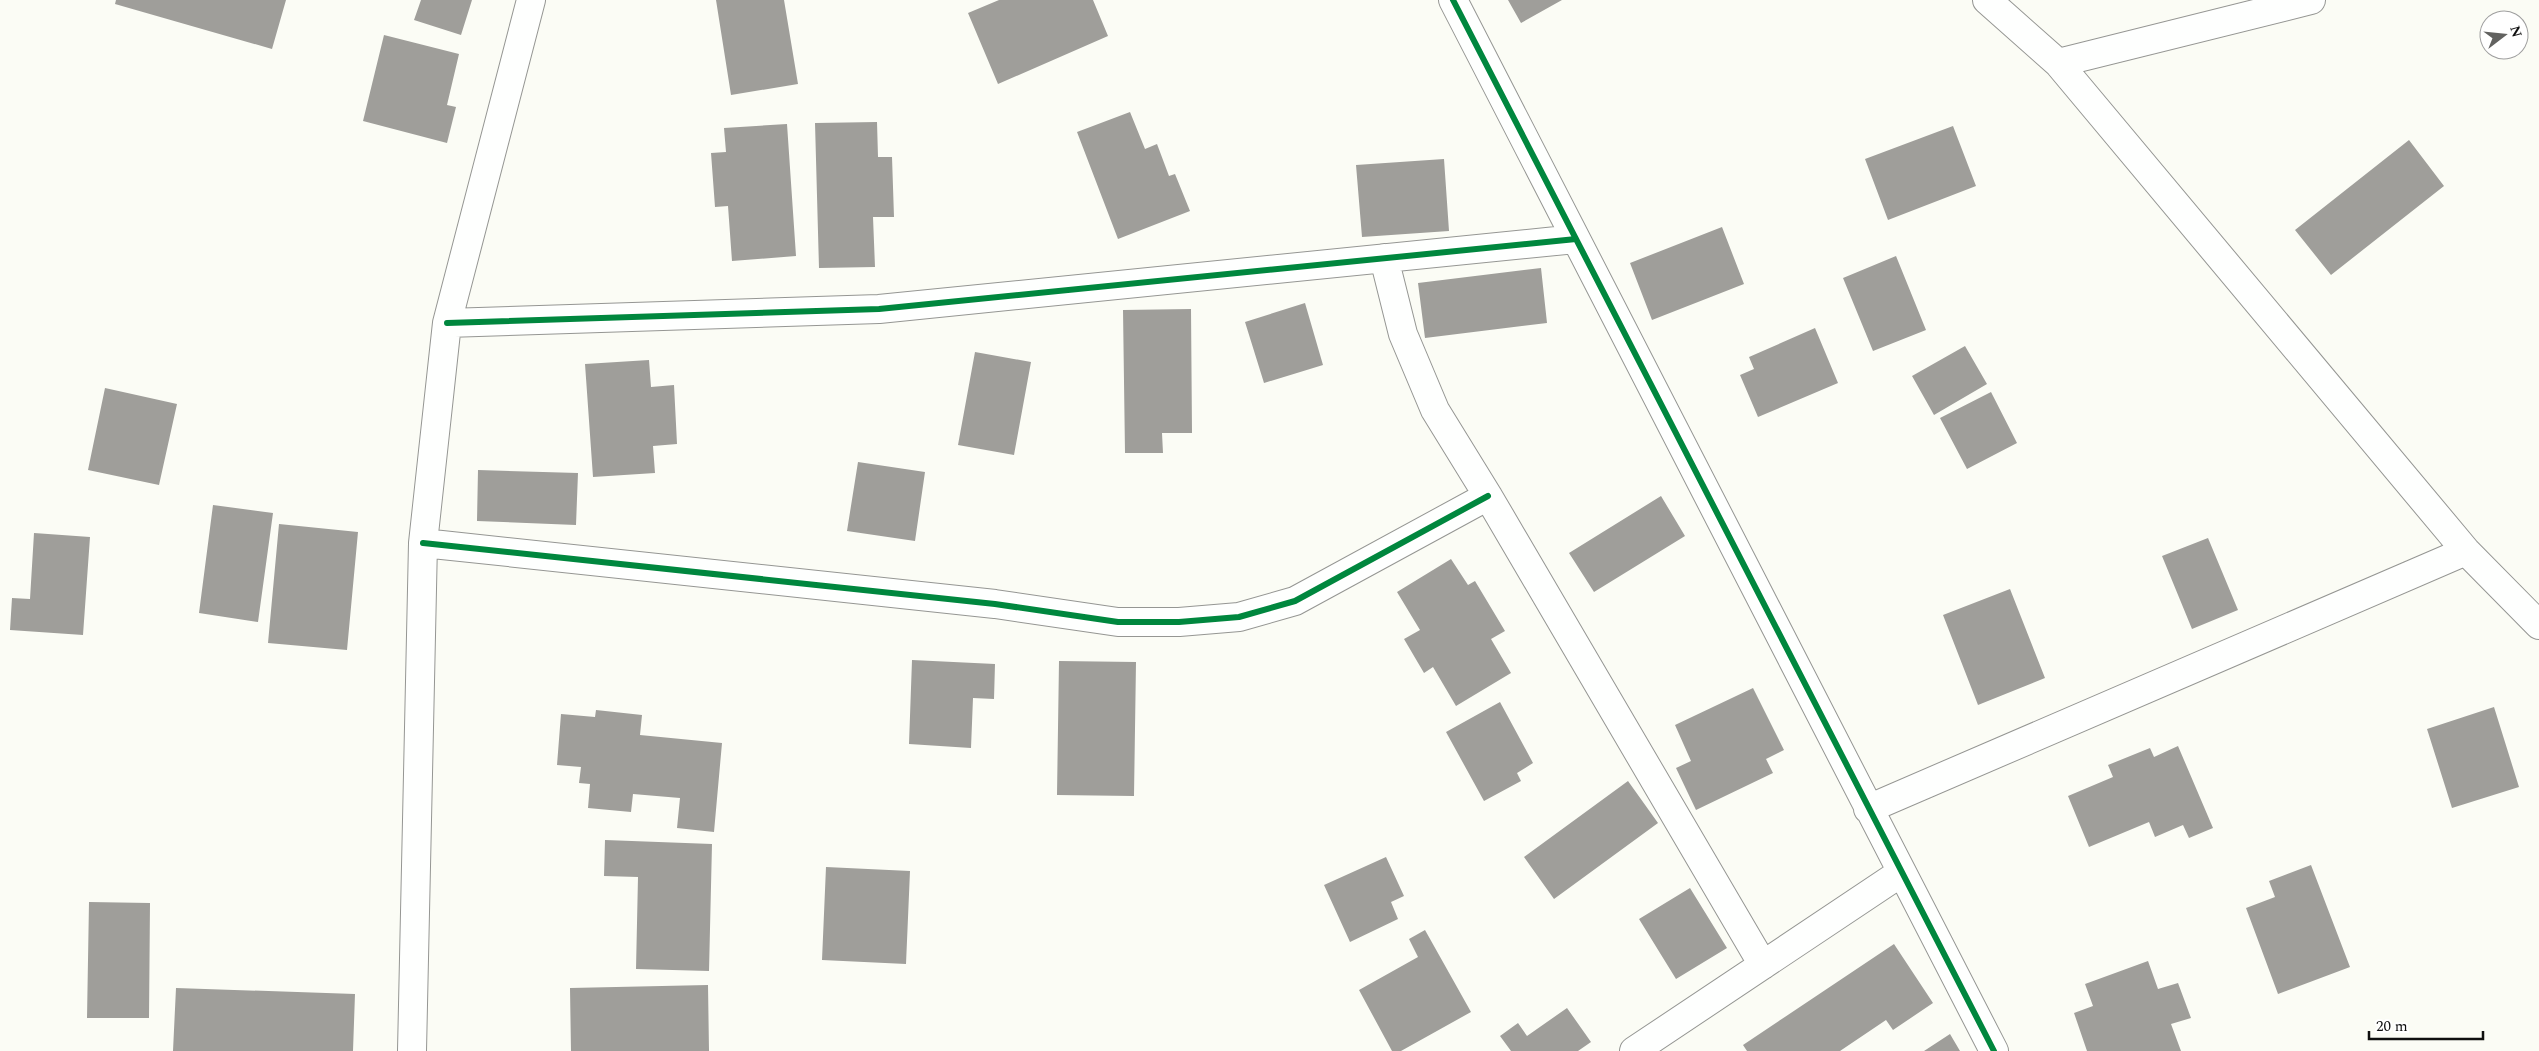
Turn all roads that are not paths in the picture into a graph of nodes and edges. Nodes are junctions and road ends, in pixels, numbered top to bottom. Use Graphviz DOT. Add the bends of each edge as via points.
graph roads {
  1 [pos="532,0"];
  2 [pos="1453,0"];
  3 [pos="1987,0"];
  4 [pos="2310,0"];
  5 [pos="2058,63"];
  6 [pos="1576,239"];
  7 [pos="1384,258"];
  8 [pos="447,323"];
  9 [pos="1488,496"];
  10 [pos="423,543"];
  11 [pos="2466,551"];
  12 [pos="2539,625"];
  13 [pos="1868,809"];
  14 [pos="1902,872"];
  15 [pos="1763,965"];
  16 [pos="412,1051"];
  17 [pos="1634,1051"];
  18 [pos="1994,1051"];
  1 -- 8 [label="street"];
  2 -- 6 [label="street"];
  3 -- 5 [label="street"];
  4 -- 5 [label="street"];
  5 -- 11 [label="street"];
  6 -- 7 [label="street"];
  6 -- 13 [label="street"];
  7 -- 8 [label="street" via="879,309"];
  7 -- 9 [label="street" via="1403,334 1435,410"];
  8 -- 10 [label="street"];
  9 -- 10 [label="street" via="1295,601 1239,617 1179,622 1118,622 994,604"];
  9 -- 15 [label="street"];
  10 -- 16 [label="street"];
  11 -- 12 [label="street"];
  11 -- 13 [label="street"];
  13 -- 14 [label="street"];
  14 -- 15 [label="street"];
  14 -- 18 [label="street"];
  15 -- 17 [label="street"];
}
